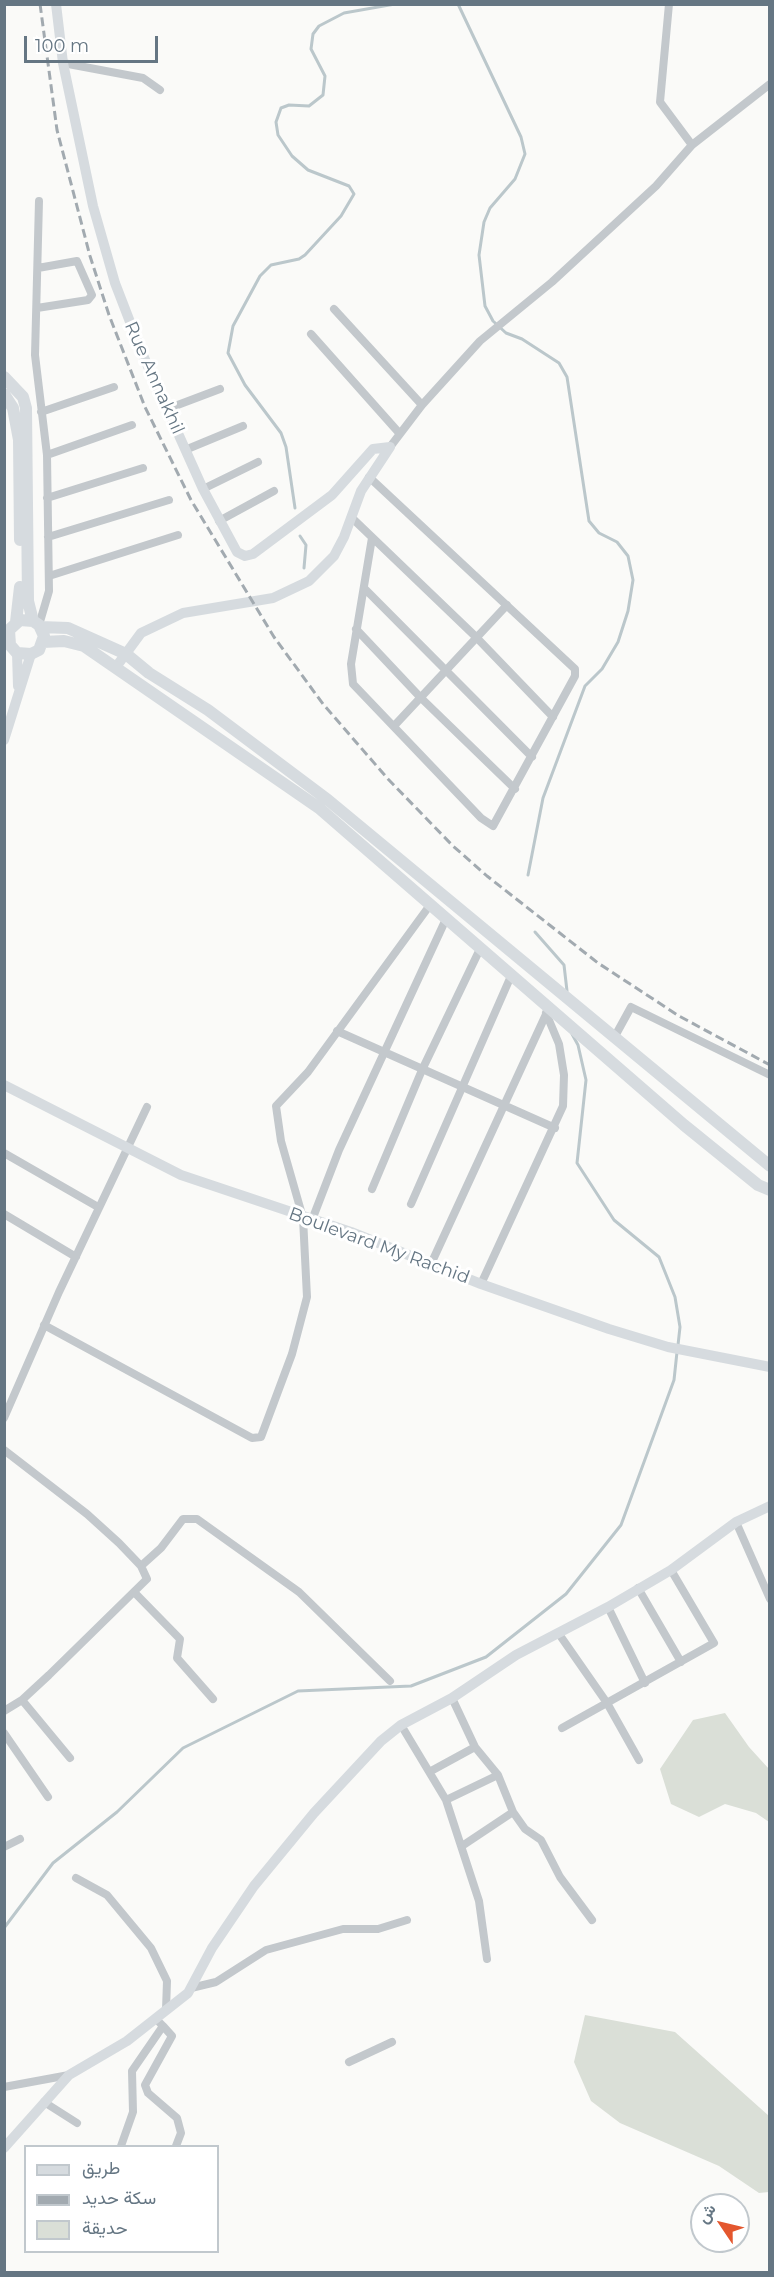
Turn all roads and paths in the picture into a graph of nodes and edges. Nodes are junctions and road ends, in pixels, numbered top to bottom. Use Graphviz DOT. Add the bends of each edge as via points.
graph roads {
  1 [pos="56,4"];
  2 [pos="661,4"];
  3 [pos="669,6"];
  4 [pos="63,63"];
  5 [pos="770,84"];
  6 [pos="160,90"];
  7 [pos="692,145"];
  8 [pos="39,201"];
  9 [pos="38,268"];
  10 [pos="37,308"];
  11 [pos="334,309"];
  12 [pos="311,334"];
  13 [pos="4,377"];
  14 [pos="114,387"];
  15 [pos="220,389"];
  16 [pos="4,394"];
  17 [pos="422,405"];
  18 [pos="167,409"];
  19 [pos="41,411"];
  20 [pos="132,425"];
  21 [pos="243,426"];
  22 [pos="400,434"];
  23 [pos="390,447"];
  24 [pos="185,450"];
  25 [pos="47,455"];
  26 [pos="258,462"];
  27 [pos="143,468"];
  28 [pos="369,477"];
  29 [pos="203,489"];
  30 [pos="273,491"];
  31 [pos="47,498"];
  32 [pos="169,500"];
  33 [pos="351,517"];
  34 [pos="219,521"];
  35 [pos="178,535"];
  36 [pos="48,537"];
  37 [pos="372,538"];
  38 [pos="49,576"];
  39 [pos="364,588"];
  40 [pos="507,605"];
  41 [pos="16,622"];
  42 [pos="37,624"];
  43 [pos="356,629"];
  44 [pos="476,637"];
  45 [pos="43,642"];
  46 [pos="17,653"];
  47 [pos="31,654"];
  48 [pos="126,654"];
  49 [pos="116,667"];
  50 [pos="446,669"];
  51 [pos="420,697"];
  52 [pos="16,704"];
  53 [pos="553,717"];
  54 [pos="394,726"];
  55 [pos="4,740"];
  56 [pos="532,757"];
  57 [pos="515,789"];
  58 [pos="430,905"];
  59 [pos="446,919"];
  60 [pos="480,949"];
  61 [pos="511,976"];
  62 [pos="548,1011"];
  63 [pos="337,1031"];
  64 [pos="614,1038"];
  65 [pos="385,1054"];
  66 [pos="422,1070"];
  67 [pos="770,1075"];
  68 [pos="4,1084"];
  69 [pos="463,1086"];
  70 [pos="504,1106"];
  71 [pos="147,1107"];
  72 [pos="555,1128"];
  73 [pos="125,1149"];
  74 [pos="4,1153"];
  75 [pos="770,1166"];
  76 [pos="372,1189"];
  77 [pos="770,1190"];
  78 [pos="411,1204"];
  79 [pos="98,1207"];
  80 [pos="4,1214"];
  81 [pos="308,1219"];
  82 [pos="76,1257"];
  83 [pos="431,1264"];
  84 [pos="482,1284"];
  85 [pos="44,1325"];
  86 [pos="770,1367"];
  87 [pos="4,1418"];
  88 [pos="4,1450"];
  89 [pos="770,1506"];
  90 [pos="736,1522"];
  91 [pos="141,1566"];
  92 [pos="671,1570"];
  93 [pos="638,1588"];
  94 [pos="134,1592"];
  95 [pos="770,1599"];
  96 [pos="608,1607"];
  97 [pos="559,1634"];
  98 [pos="681,1662"];
  99 [pos="390,1682"];
  100 [pos="645,1683"];
  101 [pos="452,1698"];
  102 [pos="213,1699"];
  103 [pos="22,1700"];
  104 [pos="607,1703"];
  105 [pos="4,1711"];
  106 [pos="402,1725"];
  107 [pos="562,1728"];
  108 [pos="4,1733"];
  109 [pos="475,1747"];
  110 [pos="70,1758"];
  111 [pos="639,1760"];
  112 [pos="431,1771"];
  113 [pos="498,1775"];
  114 [pos="48,1797"];
  115 [pos="446,1800"];
  116 [pos="513,1812"];
  117 [pos="20,1839"];
  118 [pos="462,1846"];
  119 [pos="4,1847"];
  120 [pos="76,1878"];
  121 [pos="406,1920"];
  122 [pos="592,1920"];
  123 [pos="487,1959"];
  124 [pos="190,1990"];
  125 [pos="166,2010"];
  126 [pos="160,2022"];
  127 [pos="392,2042"];
  128 [pos="349,2062"];
  129 [pos="69,2075"];
  130 [pos="4,2087"];
  131 [pos="44,2102"];
  132 [pos="76,2123"];
  133 [pos="121,2145"];
  134 [pos="176,2145"];
  135 [pos="4,2148"];
  1 -- 4 [label="street, Rue Annakhil"];
  2 -- 3 [label="street"];
  3 -- 7 [label="street" via="660,102"];
  4 -- 6 [label="street" via="143,78"];
  4 -- 18 [label="street, Rue Annakhil" via="93,206 116,283"];
  5 -- 7 [label="street"];
  7 -- 17 [label="street" via="656,186 489,333"];
  8 -- 9 [label="street"];
  9 -- 10 [label="street"];
  9 -- 10 [label="street" via="77,261 92,295 88,300"];
  10 -- 19 [label="street" via="35,355"];
  11 -- 17 [label="street"];
  12 -- 22 [label="street"];
  13 -- 42 [label="main road" via="19,391 26,408 28,601"];
  14 -- 19 [label="street"];
  15 -- 18 [label="street"];
  16 -- 41 [label="main road" via="13,408 19,440 20,601"];
  17 -- 22 [label="street"];
  18 -- 24 [label="street, Rue Annakhil"];
  19 -- 25 [label="street"];
  20 -- 25 [label="street"];
  21 -- 24 [label="street"];
  22 -- 23 [label="street"];
  23 -- 28 [label="street"];
  23 -- 34 [label="street, Rue Annakhil" via="373,449 332,495 249,555 237,552"];
  24 -- 29 [label="street, Rue Annakhil"];
  25 -- 31 [label="street"];
  26 -- 29 [label="street"];
  27 -- 31 [label="street"];
  28 -- 33 [label="street"];
  28 -- 40 [label="street"];
  29 -- 34 [label="street, Rue Annakhil"];
  30 -- 34 [label="street"];
  31 -- 36 [label="street"];
  32 -- 36 [label="street"];
  33 -- 37 [label="street"];
  33 -- 48 [label="street" via="342,542 322,570 301,587 273,598 183,613 141,633"];
  35 -- 38 [label="street"];
  36 -- 38 [label="street"];
  37 -- 39 [label="street"];
  37 -- 44 [label="street"];
  38 -- 42 [label="street" via="49,591"];
  39 -- 43 [label="street"];
  39 -- 50 [label="street"];
  40 -- 44 [label="street"];
  40 -- 53 [label="street" via="575,669"];
  41 -- 42 [label="main road"];
  41 -- 46 [label="main road" via="9,630 8,640"];
  42 -- 45 [label="main road"];
  42 -- 48 [label="main road" via="68,628"];
  43 -- 51 [label="street"];
  43 -- 54 [label="street" via="351,664 353,684"];
  44 -- 50 [label="street"];
  44 -- 53 [label="street"];
  45 -- 47 [label="main road"];
  45 -- 49 [label="main road" via="64,641 84,646"];
  46 -- 47 [label="main road"];
  46 -- 52 [label="street"];
  47 -- 52 [label="street"];
  48 -- 49 [label="street"];
  48 -- 64 [label="main road" via="328,800"];
  49 -- 58 [label="main road" via="319,808"];
  50 -- 51 [label="street"];
  50 -- 56 [label="street"];
  51 -- 54 [label="street"];
  51 -- 57 [label="street"];
  52 -- 55 [label="street"];
  53 -- 56 [label="street"];
  54 -- 57 [label="street" via="490,825 496,824"];
  56 -- 57 [label="street"];
  58 -- 59 [label="main road"];
  58 -- 63 [label="street"];
  59 -- 60 [label="main road"];
  59 -- 65 [label="street"];
  60 -- 61 [label="main road"];
  60 -- 66 [label="street"];
  61 -- 62 [label="main road"];
  61 -- 69 [label="street"];
  62 -- 70 [label="street"];
  62 -- 72 [label="street" via="557,1034 564,1075 563,1107"];
  62 -- 77 [label="main road" via="758,1185"];
  63 -- 65 [label="street"];
  63 -- 81 [label="street" via="275,1109 281,1141"];
  64 -- 67 [label="street" via="631,1007"];
  64 -- 75 [label="main road"];
  65 -- 66 [label="street"];
  65 -- 81 [label="street"];
  66 -- 69 [label="street"];
  66 -- 76 [label="street"];
  68 -- 73 [label="street, Boulevard My Rachid"];
  69 -- 70 [label="street"];
  69 -- 78 [label="street"];
  70 -- 72 [label="street"];
  70 -- 83 [label="street"];
  71 -- 73 [label="street"];
  72 -- 84 [label="street"];
  73 -- 79 [label="street"];
  73 -- 81 [label="street, Boulevard My Rachid" via="181,1175"];
  74 -- 79 [label="street"];
  79 -- 82 [label="street"];
  80 -- 82 [label="street"];
  81 -- 83 [label="street, Boulevard My Rachid"];
  81 -- 85 [label="street" via="304,1316 258,1439"];
  82 -- 85 [label="street"];
  83 -- 84 [label="street, Boulevard My Rachid"];
  84 -- 86 [label="street, Boulevard My Rachid" via="668,1347"];
  85 -- 87 [label="street"];
  88 -- 91 [label="street" via="87,1514"];
  89 -- 90 [label="street"];
  90 -- 92 [label="street"];
  90 -- 95 [label="street"];
  91 -- 94 [label="street" via="147,1579"];
  91 -- 99 [label="street" via="183,1519 197,1519 299,1592"];
  92 -- 93 [label="street"];
  92 -- 98 [label="street" via="714,1642"];
  93 -- 96 [label="street"];
  93 -- 98 [label="street"];
  94 -- 102 [label="street" via="180,1639 177,1658"];
  94 -- 103 [label="street"];
  96 -- 97 [label="street"];
  96 -- 100 [label="street"];
  97 -- 101 [label="street" via="516,1655"];
  97 -- 104 [label="street"];
  98 -- 100 [label="street"];
  100 -- 104 [label="street"];
  101 -- 106 [label="street"];
  101 -- 109 [label="street"];
  103 -- 105 [label="street"];
  103 -- 110 [label="street"];
  104 -- 107 [label="street"];
  104 -- 111 [label="street"];
  106 -- 112 [label="street"];
  106 -- 124 [label="street" via="343,1781 254,1886 212,1948"];
  108 -- 114 [label="street"];
  109 -- 112 [label="street"];
  109 -- 113 [label="street"];
  112 -- 115 [label="street"];
  113 -- 115 [label="street"];
  113 -- 116 [label="street"];
  115 -- 118 [label="street"];
  116 -- 118 [label="street"];
  116 -- 122 [label="street" via="541,1840 560,1877"];
  117 -- 119 [label="street"];
  118 -- 123 [label="street" via="479,1901"];
  120 -- 125 [label="street" via="106,1895 152,1948 167,1981"];
  121 -- 124 [label="street" via="378,1929 343,1929 266,1950 216,1982"];
  124 -- 125 [label="street"];
  125 -- 126 [label="street"];
  126 -- 129 [label="street"];
  126 -- 133 [label="street" via="132,2071 133,2112"];
  126 -- 134 [label="street" via="172,2036 145,2085 148,2093 177,2118 181,2133"];
  127 -- 128 [label="street"];
  129 -- 130 [label="street"];
  129 -- 131 [label="street"];
  131 -- 132 [label="street"];
  131 -- 135 [label="street"];
}
